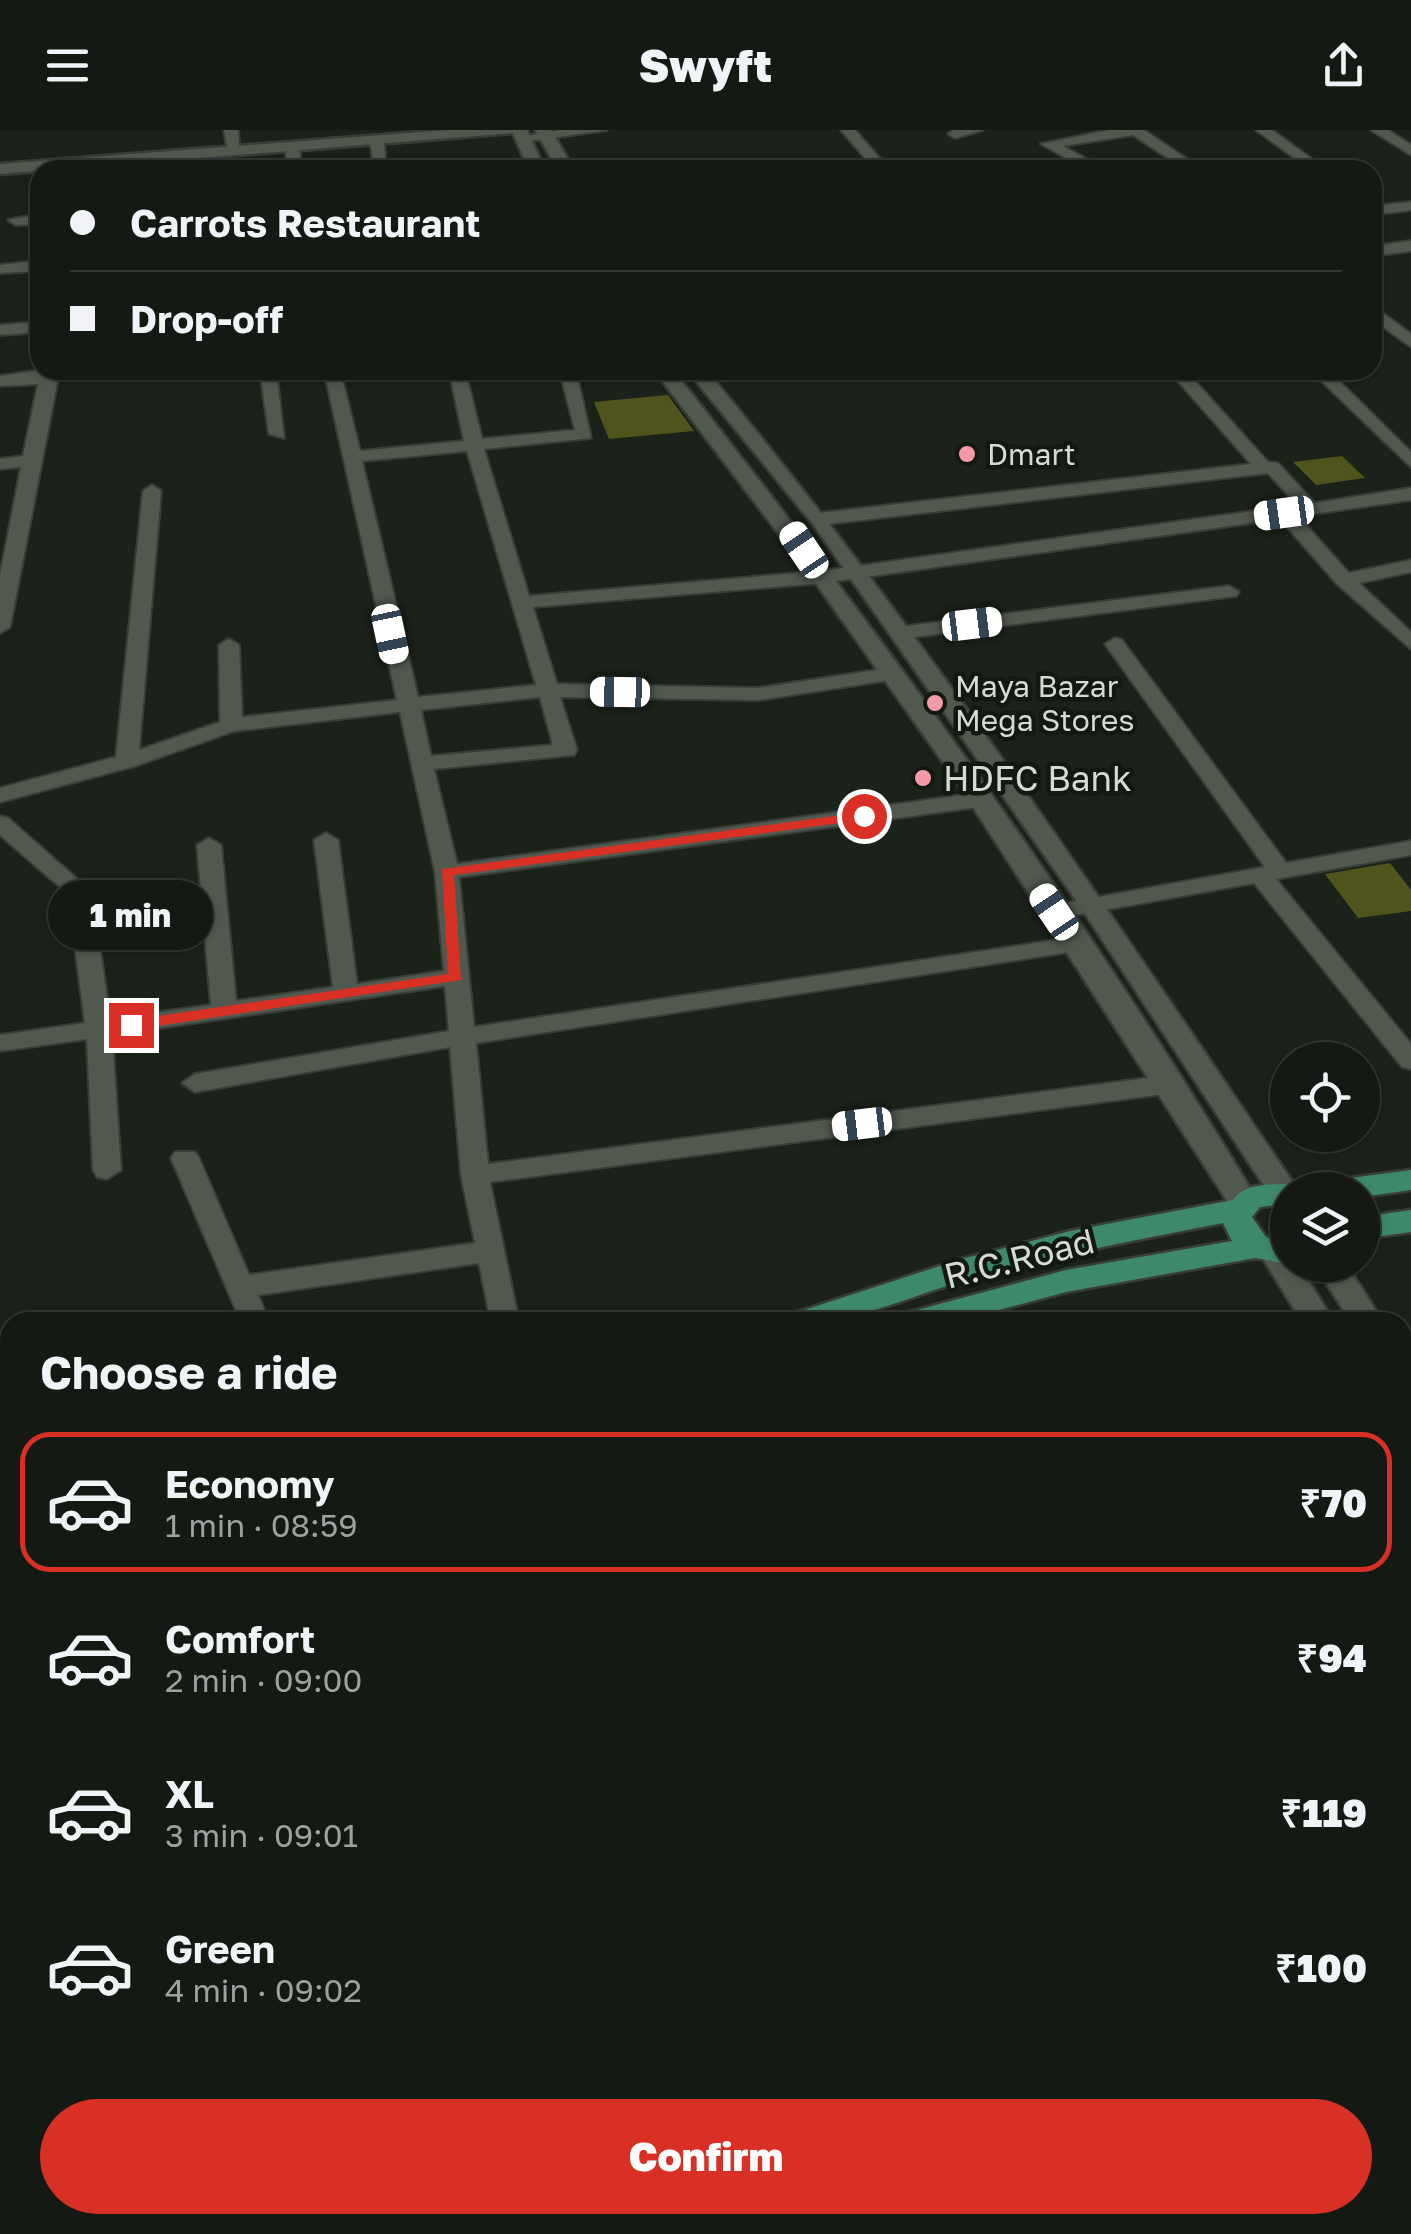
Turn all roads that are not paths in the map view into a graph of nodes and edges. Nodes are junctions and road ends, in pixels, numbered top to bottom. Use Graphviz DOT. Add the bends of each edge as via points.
graph roads {
  1 [pos="231,130"];
  2 [pos="507,130"];
  3 [pos="600,130"];
  4 [pos="848,130"];
  5 [pos="976,130"];
  6 [pos="1135,130"];
  7 [pos="1263,130"];
  8 [pos="1378,130"];
  9 [pos="963,132"];
  10 [pos="545,133"];
  11 [pos="419,134"];
  12 [pos="521,134"];
  13 [pos="378,140"];
  14 [pos="1407,146"];
  15 [pos="292,147"];
  16 [pos="234,152"];
  17 [pos="124,160"];
  18 [pos="294,160"];
  19 [pos="380,160"];
  20 [pos="533,160"];
  21 [pos="560,160"];
  22 [pos="874,160"];
  23 [pos="1079,160"];
  24 [pos="1181,160"];
  25 [pos="1306,160"];
  26 [pos="30,167"];
  27 [pos="0,169"];
  28 [pos="1411,206"];
  29 [pos="1382,208"];
  30 [pos="30,219"];
  31 [pos="16,220"];
  32 [pos="1409,248"];
  33 [pos="1382,250"];
  34 [pos="30,267"];
  35 [pos="1,268"];
  36 [pos="1382,318"];
  37 [pos="30,328"];
  38 [pos="0,330"];
  39 [pos="1411,342"];
  40 [pos="30,377"];
  41 [pos="48,380"];
  42 [pos="270,380"];
  43 [pos="334,380"];
  44 [pos="460,380"];
  45 [pos="572,380"];
  46 [pos="671,380"];
  47 [pos="704,380"];
  48 [pos="1185,380"];
  49 [pos="1328,380"];
  50 [pos="0,382"];
  51 [pos="278,434"];
  52 [pos="474,445"];
  53 [pos="351,457"];
  54 [pos="32,462"];
  55 [pos="1411,462"];
  56 [pos="0,464"];
  57 [pos="1264,468"];
  58 [pos="152,491"];
  59 [pos="1411,494"];
  60 [pos="1311,509"];
  61 [pos="1284,513"];
  62 [pos="819,519"];
  63 [pos="1411,566"];
  64 [pos="856,573"];
  65 [pos="822,577"];
  66 [pos="1344,580"];
  67 [pos="1230,592"];
  68 [pos="2,594"];
  69 [pos="524,602"];
  70 [pos="0,627"];
  71 [pos="899,633"];
  72 [pos="1411,643"];
  73 [pos="1115,644"];
  74 [pos="229,645"];
  75 [pos="890,674"];
  76 [pos="550,690"];
  77 [pos="406,705"];
  78 [pos="231,725"];
  79 [pos="126,761"];
  80 [pos="425,763"];
  81 [pos="0,795"];
  82 [pos="978,800"];
  83 [pos="0,823"];
  84 [pos="326,840"];
  85 [pos="210,845"];
  86 [pos="1411,848"];
  87 [pos="447,872"];
  88 [pos="1269,872"];
  89 [pos="1092,906"];
  90 [pos="1054,912"];
  91 [pos="1076,944"];
  92 [pos="456,977"];
  93 [pos="346,993"];
  94 [pos="224,1011"];
  95 [pos="100,1030"];
  96 [pos="460,1037"];
  97 [pos="0,1043"];
  98 [pos="1411,1062"];
  99 [pos="195,1083"];
  100 [pos="1171,1084"];
  101 [pos="185,1158"];
  102 [pos="108,1170"];
  103 [pos="1271,1172"];
  104 [pos="476,1174"];
  105 [pos="1411,1180"];
  106 [pos="1380,1184"];
  107 [pos="1270,1194"];
  108 [pos="1242,1206"];
  109 [pos="1411,1220"];
  110 [pos="1380,1225"];
  111 [pos="1270,1250"];
  112 [pos="491,1251"];
  113 [pos="1270,1253"];
  114 [pos="1293,1282"];
  115 [pos="1342,1282"];
  116 [pos="242,1288"];
  117 [pos="250,1312"];
  118 [pos="503,1312"];
  119 [pos="833,1312"];
  120 [pos="950,1312"];
  121 [pos="1312,1312"];
  122 [pos="1361,1312"];
  1 -- 16 [label="street"];
  2 -- 11 [label="street"];
  3 -- 10 [label="street"];
  4 -- 22 [label="street"];
  5 -- 9 [label="street"];
  6 -- 23 [label="street" via="1048,144"];
  6 -- 24 [label="street"];
  7 -- 25 [label="street"];
  8 -- 14 [label="street"];
  10 -- 12 [label="street"];
  10 -- 21 [label="street"];
  11 -- 13 [label="street"];
  12 -- 20 [label="street"];
  13 -- 15 [label="street"];
  13 -- 19 [label="street"];
  15 -- 16 [label="street"];
  15 -- 18 [label="street"];
  16 -- 17 [label="street"];
  26 -- 27 [label="street"];
  28 -- 29 [label="street"];
  30 -- 31 [label="street"];
  32 -- 33 [label="street"];
  34 -- 35 [label="street"];
  36 -- 39 [label="street"];
  37 -- 38 [label="street"];
  40 -- 50 [label="street"];
  41 -- 54 [label="street"];
  42 -- 51 [label="street"];
  43 -- 53 [label="street"];
  44 -- 52 [label="street"];
  45 -- 52 [label="street" via="586,434"];
  46 -- 65 [label="street"];
  47 -- 62 [label="street"];
  48 -- 57 [label="street"];
  49 -- 55 [label="street"];
  52 -- 53 [label="street"];
  52 -- 69 [label="street"];
  53 -- 77 [label="street"];
  54 -- 56 [label="street"];
  54 -- 68 [label="street"];
  57 -- 60 [label="street" via="1272,466"];
  57 -- 62 [label="street"];
  58 -- 79 [label="street"];
  59 -- 60 [label="street"];
  60 -- 61 [label="street"];
  61 -- 64 [label="street"];
  61 -- 66 [label="street"];
  62 -- 64 [label="street"];
  63 -- 66 [label="street"];
  64 -- 65 [label="street"];
  64 -- 71 [label="street"];
  65 -- 69 [label="street"];
  65 -- 75 [label="street"];
  66 -- 72 [label="street"];
  67 -- 71 [label="street"];
  68 -- 70 [label="street"];
  69 -- 76 [label="street"];
  71 -- 89 [label="street"];
  73 -- 88 [label="street"];
  74 -- 78 [label="street"];
  75 -- 76 [label="street" via="758,694"];
  75 -- 82 [label="street"];
  76 -- 77 [label="street"];
  76 -- 80 [label="street" via="566,750"];
  77 -- 78 [label="street"];
  77 -- 80 [label="street"];
  78 -- 79 [label="street"];
  79 -- 81 [label="street"];
  80 -- 87 [label="street"];
  82 -- 87 [label="street"];
  82 -- 90 [label="street"];
  83 -- 95 [label="street" via="80,892"];
  84 -- 93 [label="street"];
  85 -- 94 [label="street"];
  86 -- 88 [label="street"];
  87 -- 92 [label="street"];
  88 -- 89 [label="street"];
  88 -- 98 [label="street"];
  89 -- 90 [label="street"];
  89 -- 103 [label="street"];
  90 -- 91 [label="street"];
  91 -- 96 [label="street"];
  91 -- 100 [label="street"];
  92 -- 93 [label="street"];
  92 -- 96 [label="street"];
  93 -- 94 [label="street"];
  94 -- 95 [label="street"];
  95 -- 97 [label="street"];
  95 -- 102 [label="street"];
  96 -- 99 [label="street"];
  96 -- 104 [label="street"];
  100 -- 104 [label="street"];
  100 -- 108 [label="street"];
  101 -- 116 [label="street"];
  104 -- 112 [label="street"];
  105 -- 106 [label="main road"];
  107 -- 108 [label="main road, R.C.Road"];
  108 -- 111 [label="main road" via="1241,1232"];
  108 -- 119 [label="main road, R.C.Road" via="1070,1242"];
  109 -- 110 [label="main road"];
  112 -- 116 [label="street"];
  112 -- 118 [label="street"];
  113 -- 120 [label="main road, R.C.Road" via="1066,1281"];
  114 -- 121 [label="street"];
  115 -- 122 [label="street"];
  116 -- 117 [label="street"];
}
